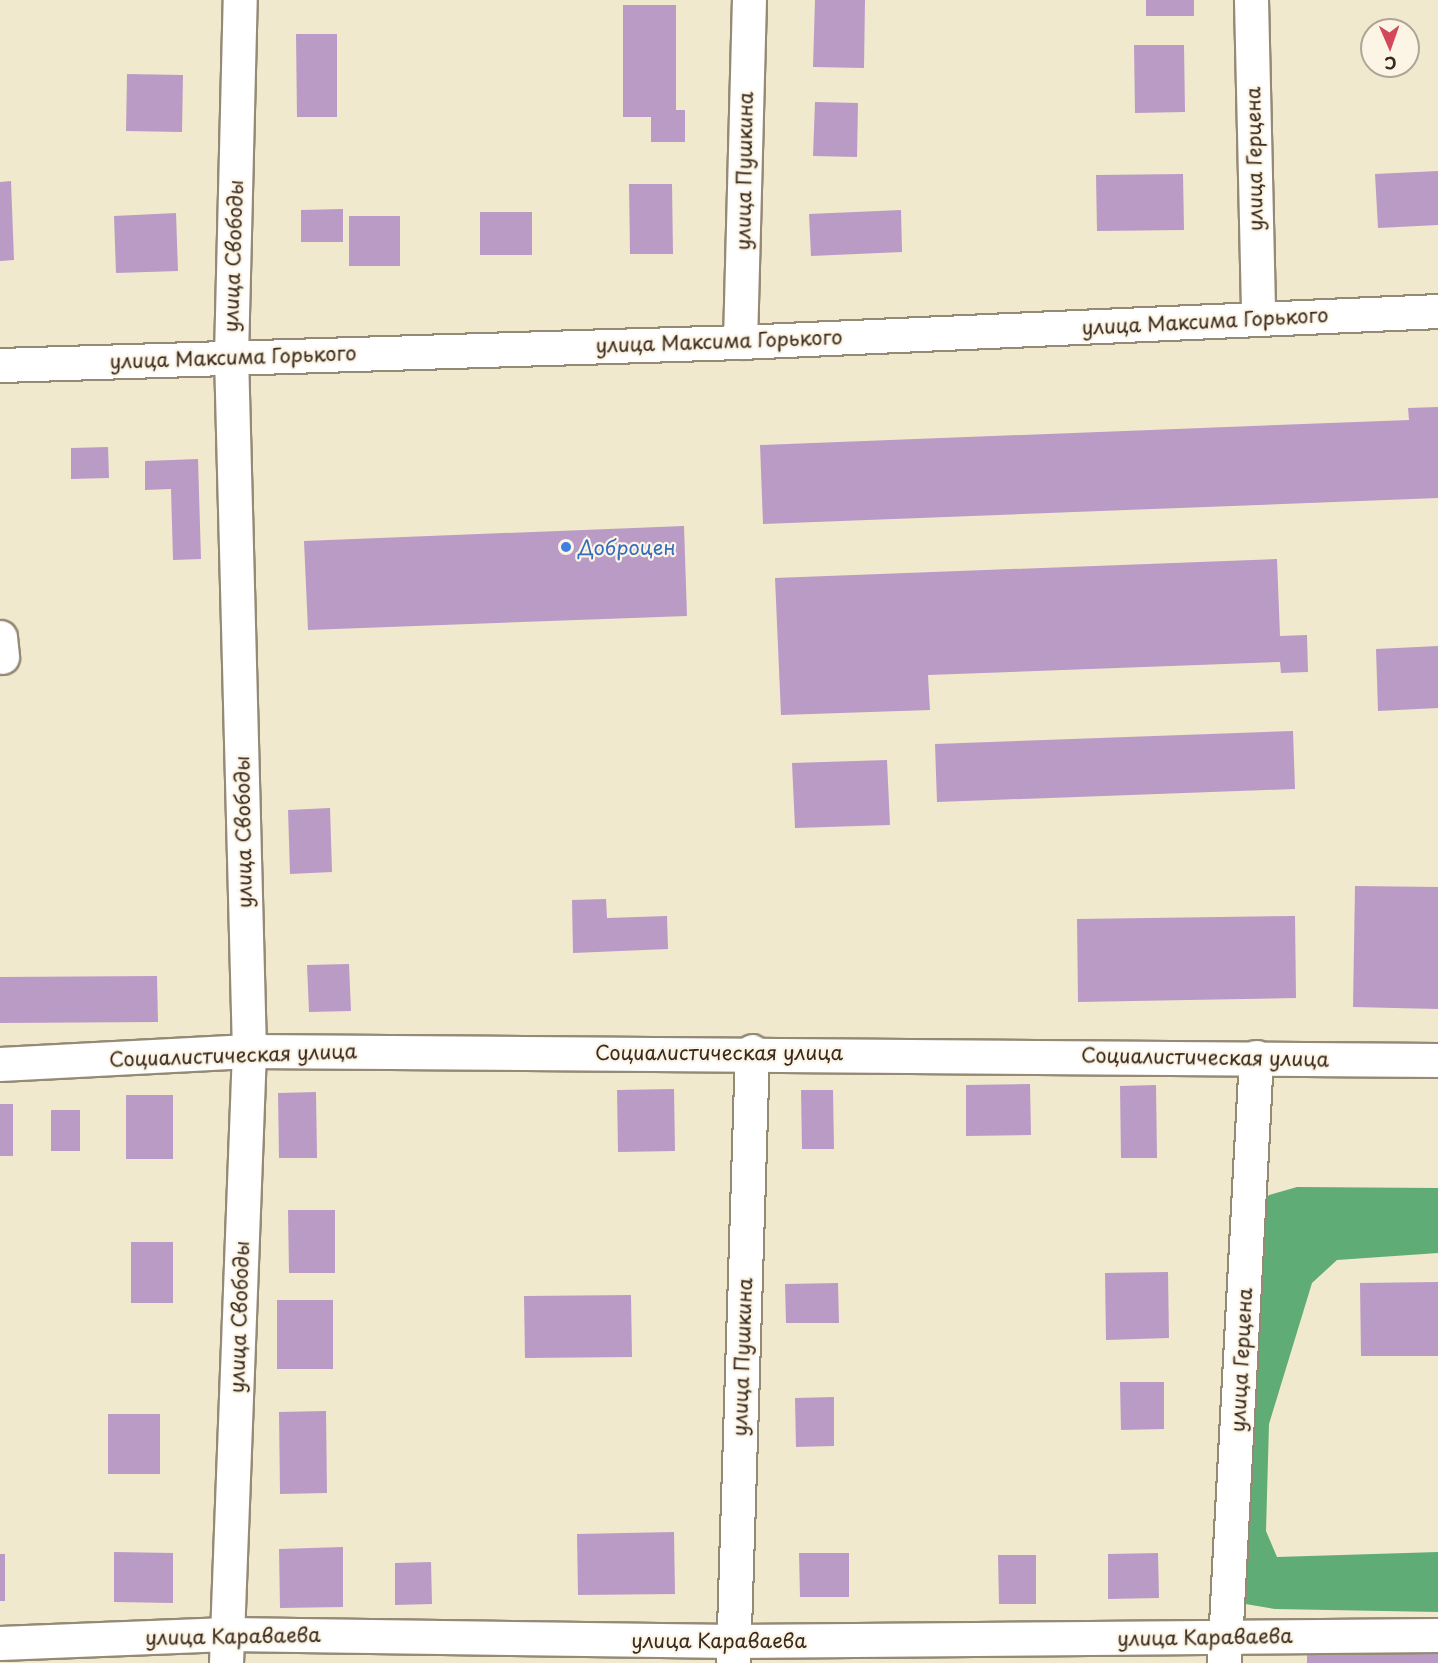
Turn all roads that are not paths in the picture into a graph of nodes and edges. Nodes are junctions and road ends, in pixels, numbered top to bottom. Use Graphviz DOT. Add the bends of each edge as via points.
graph roads {
  1 [pos="240,0"];
  2 [pos="748,0"];
  3 [pos="1251,0"];
  4 [pos="1438,311"];
  5 [pos="1258,319"];
  6 [pos="740,342"];
  7 [pos="231,356"];
  8 [pos="0,365"];
  9 [pos="249,1051"];
  10 [pos="752,1052"];
  11 [pos="1256,1057"];
  12 [pos="1438,1060"];
  13 [pos="0,1064"];
  14 [pos="1438,1635"];
  15 [pos="0,1643"];
  16 [pos="226,1648"];
  17 [pos="1225,1650"];
  18 [pos="734,1652"];
  19 [pos="861,1652"];
  1 -- 7 [label="street, улица Свободы"];
  2 -- 6 [label="street, улица Пушкина"];
  3 -- 5 [label="street, улица Герцена"];
  4 -- 5 [label="street, улица Максима Горького"];
  5 -- 6 [label="street, улица Максима Горького"];
  6 -- 7 [label="street, улица Максима Горького"];
  7 -- 8 [label="street, улица Максима Горького"];
  7 -- 9 [label="street, улица Свободы"];
  9 -- 10 [label="street, Социалистическая улица"];
  9 -- 13 [label="street, Социалистическая улица"];
  9 -- 16 [label="street, улица Свободы"];
  10 -- 11 [label="street, Социалистическая улица"];
  10 -- 18 [label="street, улица Пушкина"];
  11 -- 12 [label="street, Социалистическая улица"];
  11 -- 17 [label="street, улица Герцена"];
  14 -- 17 [label="street, улица Караваева"];
  15 -- 16 [label="street, улица Караваева"];
  16 -- 18 [label="street, улица Караваева"];
  17 -- 19 [label="street, улица Караваева"];
  18 -- 19 [label="street, улица Караваева"];
}
